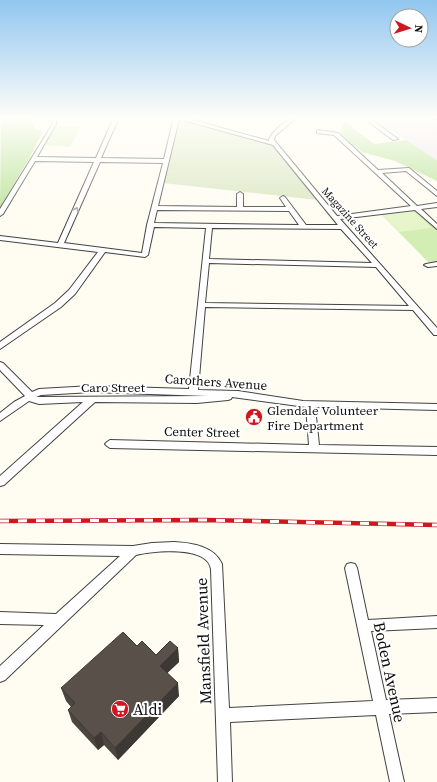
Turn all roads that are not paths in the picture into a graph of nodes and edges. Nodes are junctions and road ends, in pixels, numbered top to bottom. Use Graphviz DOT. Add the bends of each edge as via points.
graph roads {
  1 [pos="36,153"];
  2 [pos="101,153"];
  3 [pos="168,153"];
  4 [pos="282,153"];
  5 [pos="357,153"];
  6 [pos="33,159"];
  7 [pos="98,160"];
  8 [pos="166,161"];
  9 [pos="376,172"];
  10 [pos="240,194"];
  11 [pos="437,194"];
  12 [pos="284,198"];
  13 [pos="437,205"];
  14 [pos="154,208"];
  15 [pos="416,208"];
  16 [pos="240,209"];
  17 [pos="292,209"];
  18 [pos="0,214"];
  19 [pos="335,218"];
  20 [pos="150,225"];
  21 [pos="209,226"];
  22 [pos="304,227"];
  23 [pos="344,227"];
  24 [pos="437,227"];
  25 [pos="0,238"];
  26 [pos="60,245"];
  27 [pos="103,250"];
  28 [pos="205,261"];
  29 [pos="378,264"];
  30 [pos="437,264"];
  31 [pos="428,265"];
  32 [pos="201,305"];
  33 [pos="414,308"];
  34 [pos="437,334"];
  35 [pos="0,346"];
  36 [pos="0,366"];
  37 [pos="193,392"];
  38 [pos="246,395"];
  39 [pos="30,396"];
  40 [pos="93,399"];
  41 [pos="310,404"];
  42 [pos="437,407"];
  43 [pos="0,418"];
  44 [pos="110,444"];
  45 [pos="314,448"];
  46 [pos="437,451"];
  47 [pos="0,482"];
  48 [pos="0,549"];
  49 [pos="132,551"];
  50 [pos="351,568"];
  51 [pos="0,618"];
  52 [pos="58,620"];
  53 [pos="437,622"];
  54 [pos="364,626"];
  55 [pos="0,675"];
  56 [pos="437,705"];
  57 [pos="381,708"];
  58 [pos="222,715"];
  59 [pos="225,782"];
  60 [pos="397,782"];
  1 -- 6 [label="street"];
  2 -- 7 [label="street"];
  3 -- 8 [label="street"];
  4 -- 19 [label="street, Magazine Street"];
  5 -- 9 [label="street"];
  6 -- 7 [label="street"];
  6 -- 18 [label="street"];
  7 -- 8 [label="street"];
  26 -- 7 [label="street, one-way"];
  8 -- 14 [label="street"];
  9 -- 11 [label="street" via="408,169"];
  9 -- 15 [label="street"];
  10 -- 16 [label="street"];
  12 -- 17 [label="street"];
  13 -- 15 [label="street"];
  14 -- 16 [label="street"];
  14 -- 20 [label="street"];
  15 -- 19 [label="street"];
  15 -- 24 [label="street"];
  16 -- 17 [label="street"];
  17 -- 22 [label="street"];
  19 -- 23 [label="street, Magazine Street"];
  20 -- 21 [label="street"];
  20 -- 27 [label="street" via="145,255"];
  21 -- 22 [label="street"];
  21 -- 28 [label="street"];
  22 -- 23 [label="street"];
  23 -- 29 [label="street, Magazine Street"];
  25 -- 26 [label="street"];
  26 -- 27 [label="street"];
  27 -- 35 [label="street" via="72,292"];
  28 -- 29 [label="street"];
  28 -- 32 [label="street"];
  29 -- 33 [label="street, Magazine Street"];
  30 -- 31 [label="street"];
  32 -- 33 [label="street"];
  32 -- 37 [label="street"];
  33 -- 34 [label="street, Magazine Street"];
  36 -- 39 [label="street"];
  37 -- 38 [label="street, Carothers Avenue"];
  37 -- 39 [label="street, Carothers Avenue" via="92,389 48,391"];
  38 -- 40 [label="street, Caro Street" via="197,400"];
  38 -- 41 [label="street, Carothers Avenue"];
  39 -- 40 [label="street, Caro Street" via="38,401"];
  39 -- 43 [label="street, Carothers Avenue"];
  40 -- 47 [label="street"];
  41 -- 42 [label="street, Carothers Avenue"];
  41 -- 45 [label="street"];
  44 -- 45 [label="street, Center Street"];
  45 -- 46 [label="street, Center Street"];
  48 -- 49 [label="street, Mansfield Avenue"];
  49 -- 52 [label="street"];
  49 -- 58 [label="street, Mansfield Avenue" via="164,546 187,548 206,554 216,565"];
  50 -- 54 [label="street, Boden Avenue"];
  51 -- 52 [label="street"];
  52 -- 55 [label="street"];
  53 -- 54 [label="street"];
  54 -- 57 [label="street, Boden Avenue"];
  56 -- 57 [label="street"];
  57 -- 58 [label="street"];
  57 -- 60 [label="street, Boden Avenue"];
  58 -- 59 [label="street, Mansfield Avenue"];
}
